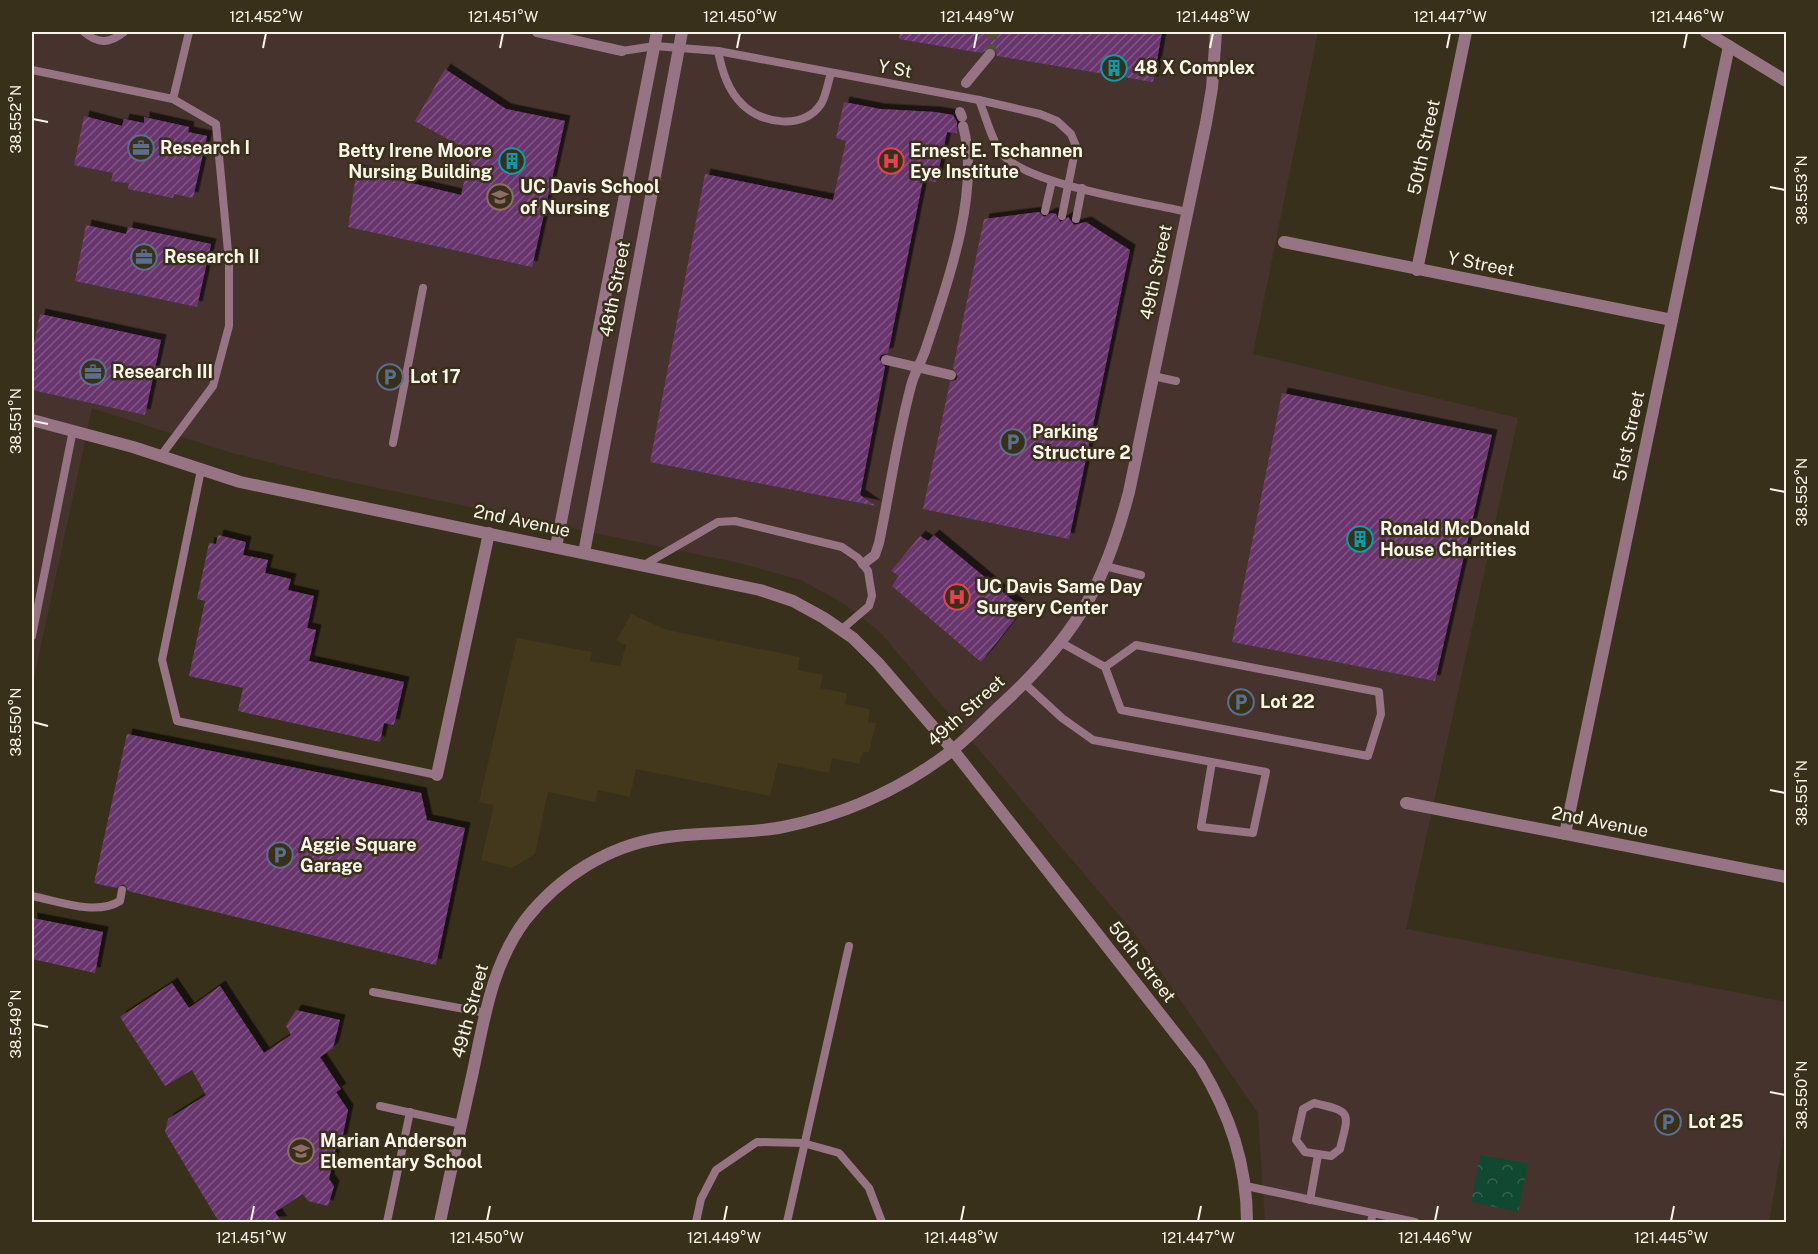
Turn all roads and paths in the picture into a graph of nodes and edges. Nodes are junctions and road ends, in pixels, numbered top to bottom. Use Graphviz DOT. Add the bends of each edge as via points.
graph roads {
  1 [pos="84,32"];
  2 [pos="124,32"];
  3 [pos="189,32"];
  4 [pos="537,32"];
  5 [pos="657,32"];
  6 [pos="682,32"];
  7 [pos="1216,32"];
  8 [pos="1466,32"];
  9 [pos="1706,32"];
  10 [pos="655,45"];
  11 [pos="679,46"];
  12 [pos="1729,46"];
  13 [pos="622,51"];
  14 [pos="718,51"];
  15 [pos="990,54"];
  16 [pos="32,70"];
  17 [pos="831,73"];
  18 [pos="1786,81"];
  19 [pos="966,83"];
  20 [pos="173,99"];
  21 [pos="979,100"];
  22 [pos="961,118"];
  23 [pos="1052,181"];
  24 [pos="1068,185"];
  25 [pos="1082,188"];
  26 [pos="1045,211"];
  27 [pos="1187,212"];
  28 [pos="1062,216"];
  29 [pos="1076,219"];
  30 [pos="1284,242"];
  31 [pos="1417,270"];
  32 [pos="423,288"];
  33 [pos="1672,320"];
  34 [pos="886,360"];
  35 [pos="918,368"];
  36 [pos="951,375"];
  37 [pos="1153,376"];
  38 [pos="1176,381"];
  39 [pos="32,420"];
  40 [pos="73,430"];
  41 [pos="393,443"];
  42 [pos="160,457"];
  43 [pos="201,470"];
  44 [pos="489,533"];
  45 [pos="556,547"];
  46 [pos="584,553"];
  47 [pos="863,564"];
  48 [pos="644,565"];
  49 [pos="1105,566"];
  50 [pos="1141,575"];
  51 [pos="841,630"];
  52 [pos="32,636"];
  53 [pos="1060,642"];
  54 [pos="1106,667"];
  55 [pos="1024,683"];
  56 [pos="952,750"];
  57 [pos="1212,762"];
  58 [pos="437,775"];
  59 [pos="1406,803"];
  60 [pos="1565,834"];
  61 [pos="1786,877"];
  62 [pos="122,890"];
  63 [pos="32,896"];
  64 [pos="849,946"];
  65 [pos="373,992"];
  66 [pos="486,1013"];
  67 [pos="381,1106"];
  68 [pos="410,1112"];
  69 [pos="461,1124"];
  70 [pos="803,1143"];
  71 [pos="1318,1155"];
  72 [pos="1246,1186"];
  73 [pos="1310,1200"];
  74 [pos="1373,1213"];
  75 [pos="387,1222"];
  76 [pos="440,1222"];
  77 [pos="696,1222"];
  78 [pos="787,1222"];
  79 [pos="882,1222"];
  80 [pos="1247,1222"];
  81 [pos="1371,1222"];
  82 [pos="1415,1222"];
  1 -- 2 [label="lane" via="104,42"];
  3 -- 20 [label="lane"];
  4 -- 13 [label="street"];
  5 -- 10 [label="street, 48th Street"];
  6 -- 11 [label="street, 48th Street"];
  7 -- 27 [label="street, 49th Street" via="1212,88"];
  8 -- 31 [label="street, 50th Street"];
  9 -- 12 [label="street"];
  10 -- 11 [label="lane, Y St"];
  10 -- 13 [label="lane, Y St"];
  10 -- 45 [label="street, 48th Street"];
  11 -- 14 [label="lane, Y St"];
  11 -- 46 [label="street, 48th Street"];
  12 -- 18 [label="street"];
  12 -- 33 [label="street, 51st Street"];
  14 -- 17 [label="lane, Y St"];
  14 -- 17 [label="lane" via="724,78 743,105 767,120 798,121 821,105"];
  15 -- 19 [label="street"];
  16 -- 20 [label="lane"];
  17 -- 21 [label="lane, Y St"];
  20 -- 42 [label="lane" via="216,124 229,262 229,326 213,386"];
  21 -- 23 [label="lane" via="1001,154 1019,169"];
  21 -- 24 [label="lane, Y St" via="1040,114 1057,121 1071,134 1076,146"];
  22 -- 35 [label="street" via="968,164 966,204 945,289"];
  23 -- 24 [label="lane"];
  23 -- 26 [label="lane"];
  24 -- 25 [label="lane"];
  24 -- 28 [label="lane, Y St"];
  25 -- 27 [label="lane"];
  25 -- 29 [label="lane"];
  27 -- 37 [label="street, 49th Street"];
  30 -- 31 [label="street, Y Street"];
  31 -- 33 [label="street, Y Street"];
  32 -- 41 [label="lane"];
  33 -- 60 [label="street, 51st Street"];
  34 -- 35 [label="street"];
  35 -- 36 [label="street"];
  35 -- 47 [label="street" via="893,457 879,543 875,555"];
  37 -- 38 [label="lane"];
  37 -- 49 [label="street, 49th Street" via="1129,492"];
  39 -- 40 [label="street, 2nd Avenue"];
  40 -- 42 [label="street, 2nd Avenue"];
  40 -- 52 [label="lane"];
  42 -- 43 [label="street, 2nd Avenue"];
  43 -- 44 [label="street, 2nd Avenue" via="240,482"];
  43 -- 58 [label="lane" via="162,660 177,721"];
  44 -- 45 [label="street, 2nd Avenue"];
  44 -- 58 [label="street"];
  45 -- 46 [label="street, 2nd Avenue"];
  46 -- 48 [label="street, 2nd Avenue"];
  47 -- 48 [label="lane" via="842,547 735,521 718,522"];
  47 -- 51 [label="lane" via="872,584 868,606"];
  48 -- 51 [label="street, 2nd Avenue" via="760,590 793,601"];
  49 -- 50 [label="lane"];
  49 -- 53 [label="street, 49th Street" via="1088,601"];
  51 -- 56 [label="street, 2nd Avenue" via="878,663"];
  53 -- 54 [label="lane"];
  53 -- 55 [label="street, 49th Street"];
  54 -- 54 [label="lane" via="1136,645 1378,692 1381,714 1368,756 1121,710"];
  55 -- 56 [label="street, 49th Street"];
  55 -- 57 [label="lane" via="1093,740"];
  56 -- 66 [label="street, 49th Street" via="895,787 821,817 756,831 661,838 614,851 584,867 557,887 524,922 500,964"];
  56 -- 72 [label="street, 50th Street" via="1200,1065 1231,1125"];
  57 -- 57 [label="lane" via="1201,827 1253,833 1266,772"];
  59 -- 60 [label="street, 2nd Avenue"];
  60 -- 61 [label="street, 2nd Avenue"];
  62 -- 63 [label="lane" via="120,901 110,907 87,907"];
  64 -- 70 [label="lane"];
  65 -- 66 [label="lane"];
  66 -- 69 [label="street, 49th Street"];
  67 -- 68 [label="lane"];
  68 -- 69 [label="lane"];
  68 -- 75 [label="lane"];
  69 -- 76 [label="street, 49th Street"];
  70 -- 77 [label="lane" via="757,1142 716,1170 701,1199"];
  70 -- 78 [label="lane"];
  70 -- 79 [label="lane" via="839,1153 869,1188"];
  71 -- 71 [label="lane" via="1331,1156 1340,1149 1347,1120 1342,1110 1314,1103 1303,1108 1296,1140 1305,1152"];
  71 -- 73 [label="lane"];
  72 -- 73 [label="lane"];
  72 -- 80 [label="street, 50th Street"];
  73 -- 74 [label="lane"];
  74 -- 81 [label="lane"];
  74 -- 82 [label="lane"];
}
